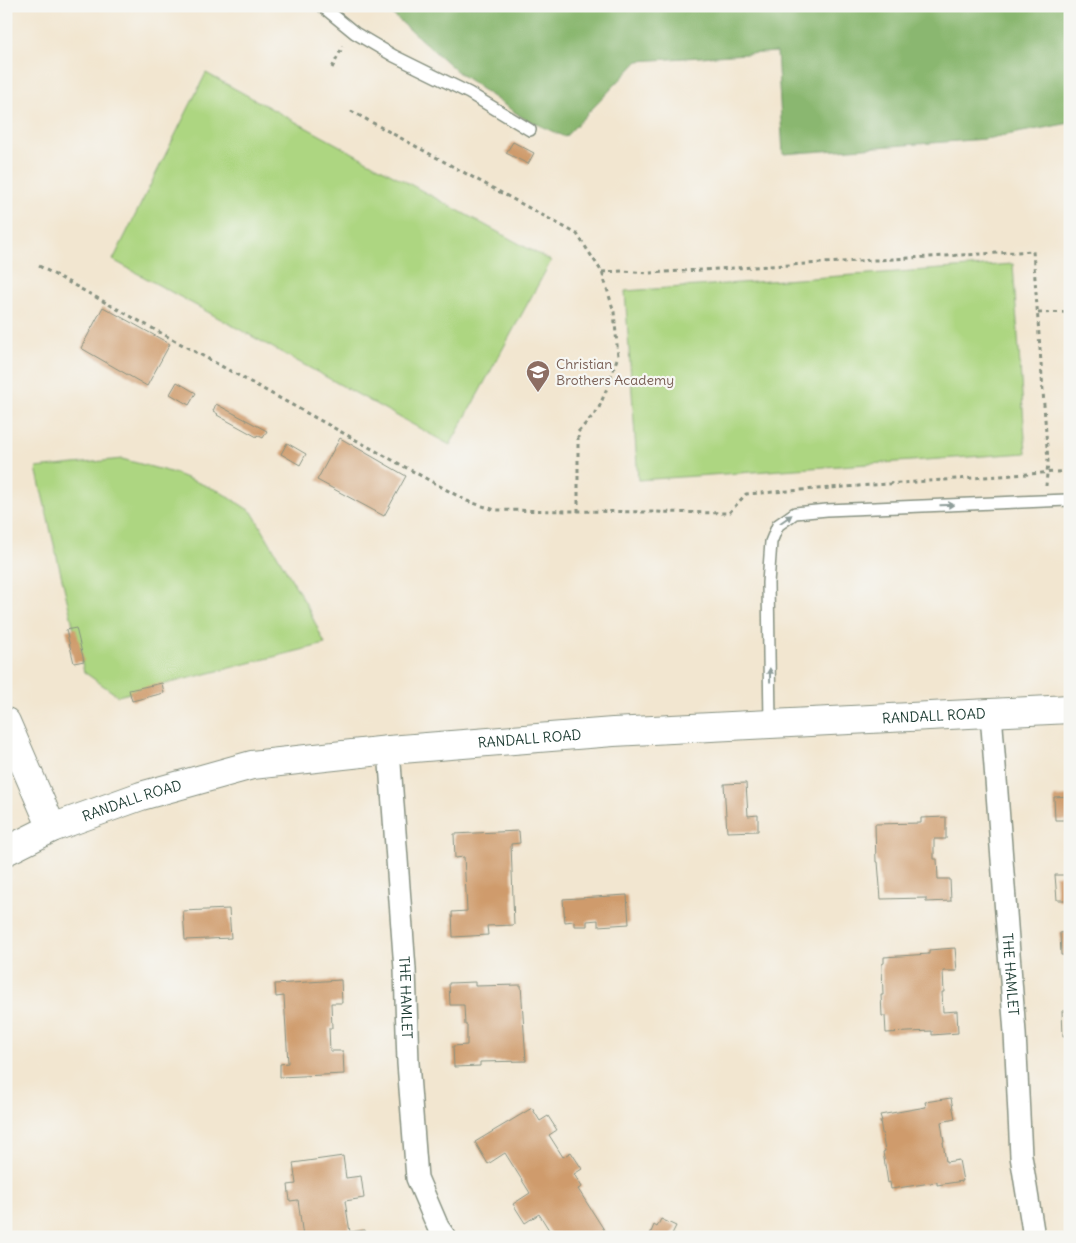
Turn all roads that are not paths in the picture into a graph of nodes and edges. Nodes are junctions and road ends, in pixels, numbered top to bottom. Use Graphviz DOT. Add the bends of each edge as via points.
graph roads {
  1 [pos="322,6"];
  2 [pos="530,130"];
  3 [pos="1070,502"];
  4 [pos="1070,709"];
  5 [pos="991,713"];
  6 [pos="6,722"];
  7 [pos="770,724"];
  8 [pos="389,750"];
  9 [pos="52,828"];
  10 [pos="6,851"];
  11 [pos="445,1237"];
  12 [pos="1034,1237"];
  1 -- 2 [label="lane" via="352,30 394,56 469,93"];
  7 -- 3 [label="lane, one-way" via="768,583 771,542 778,525 795,513 827,510"];
  4 -- 5 [label="street, RANDALL ROAD"];
  5 -- 7 [label="street, RANDALL ROAD"];
  5 -- 12 [label="street, THE HAMLET" via="1021,1156"];
  6 -- 9 [label="street"];
  7 -- 8 [label="street, RANDALL ROAD" via="613,732"];
  8 -- 9 [label="street, RANDALL ROAD" via="252,765 141,796"];
  8 -- 11 [label="street, THE HAMLET" via="418,1178"];
  9 -- 10 [label="street, RANDALL ROAD"];
}
